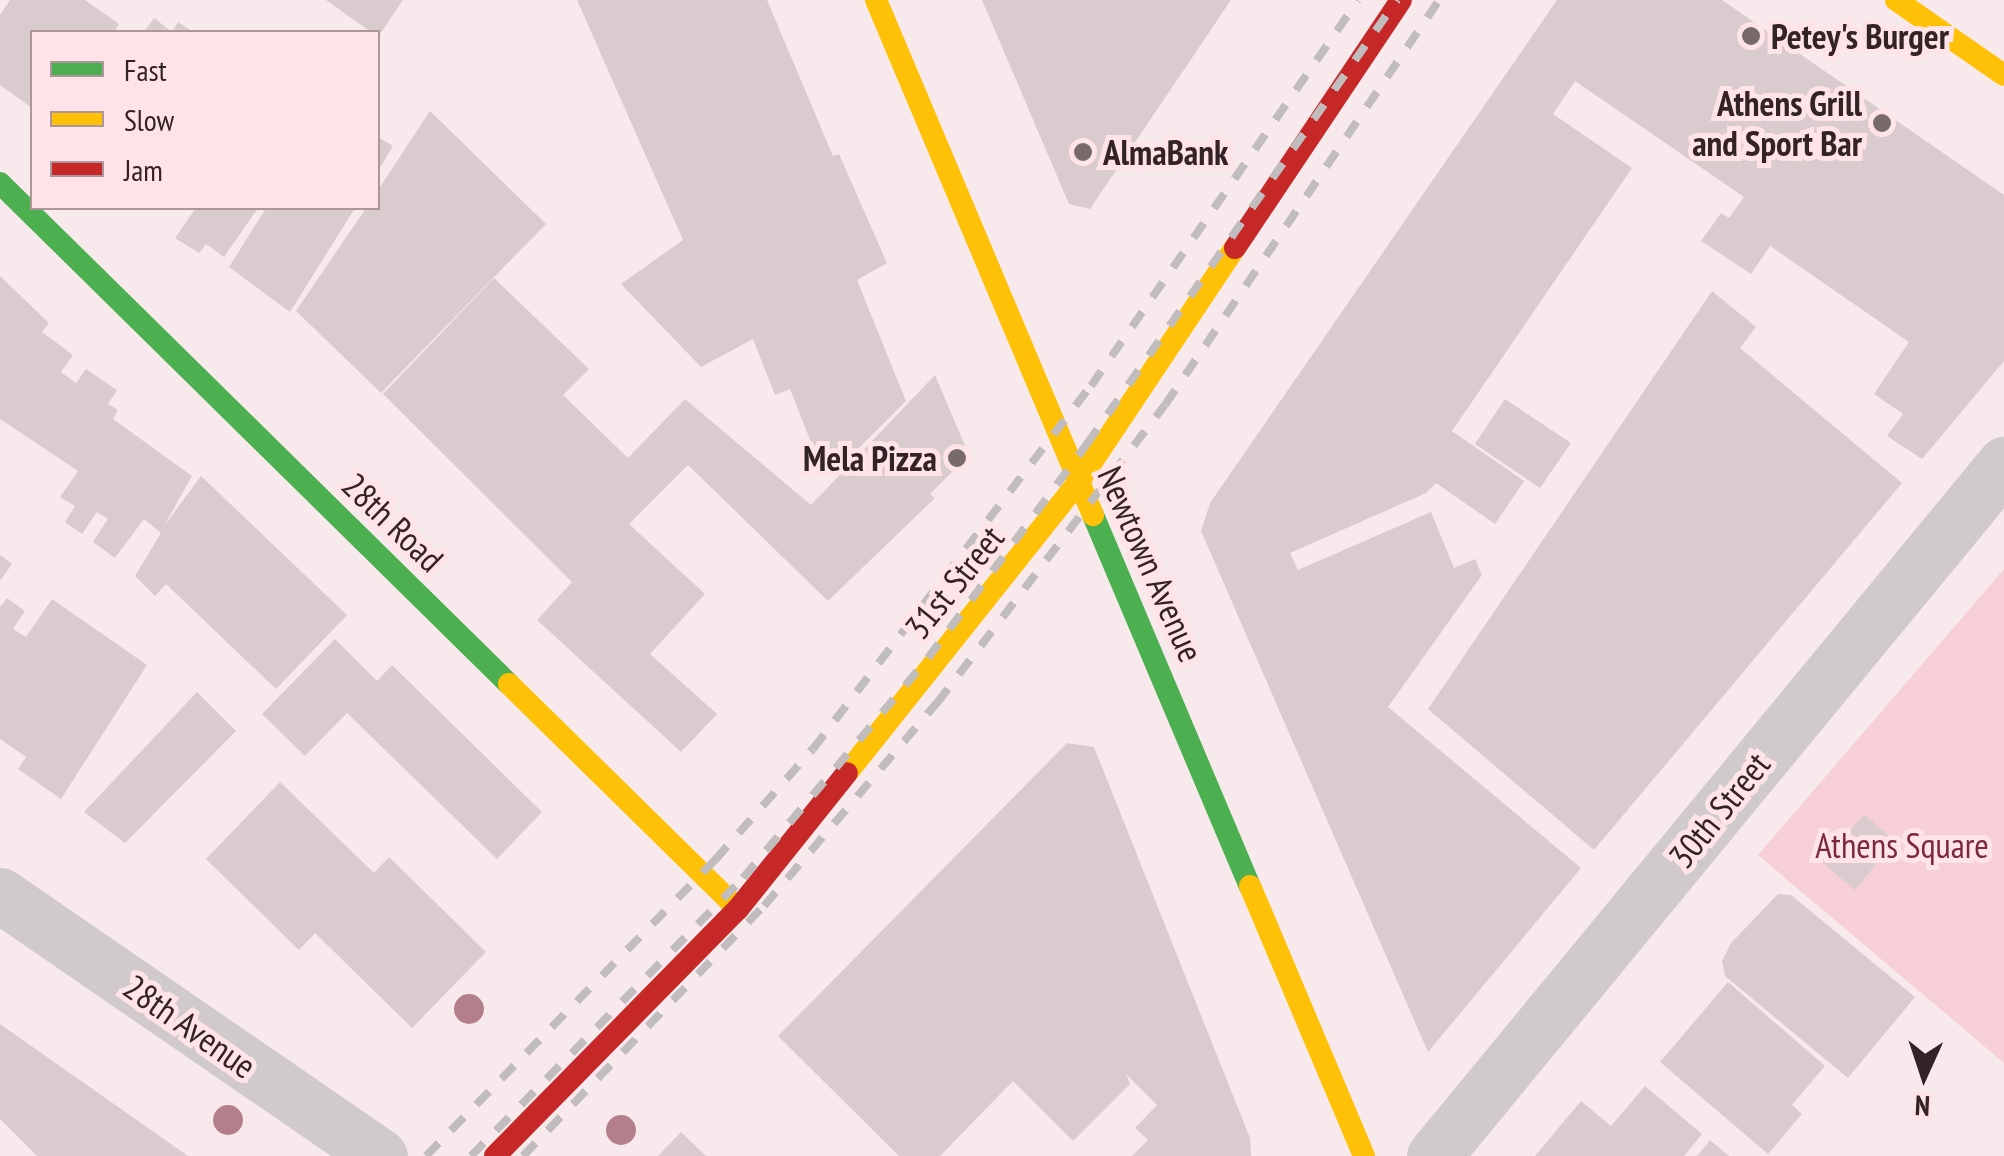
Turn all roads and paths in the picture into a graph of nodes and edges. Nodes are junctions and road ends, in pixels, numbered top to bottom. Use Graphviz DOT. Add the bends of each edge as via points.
graph roads {
  1 [pos="876,0"];
  2 [pos="1401,0"];
  3 [pos="1896,0"];
  4 [pos="2004,74"];
  5 [pos="0,183"];
  6 [pos="2004,464"];
  7 [pos="1078,483"];
  8 [pos="0,895"];
  9 [pos="738,909"];
  10 [pos="380,1156"];
  11 [pos="495,1156"];
  12 [pos="1364,1156"];
  13 [pos="1434,1156"];
  1 -- 7 [label="street, Newtown Avenue"];
  2 -- 7 [label="street, 31st Street"];
  3 -- 4 [label="street"];
  5 -- 9 [label="street, 28th Road"];
  6 -- 13 [label="street, 30th Street"];
  7 -- 9 [label="street, 31st Street"];
  7 -- 12 [label="street, Newtown Avenue"];
  8 -- 10 [label="street, 28th Avenue"];
  9 -- 11 [label="street, 31st Street"];
}
